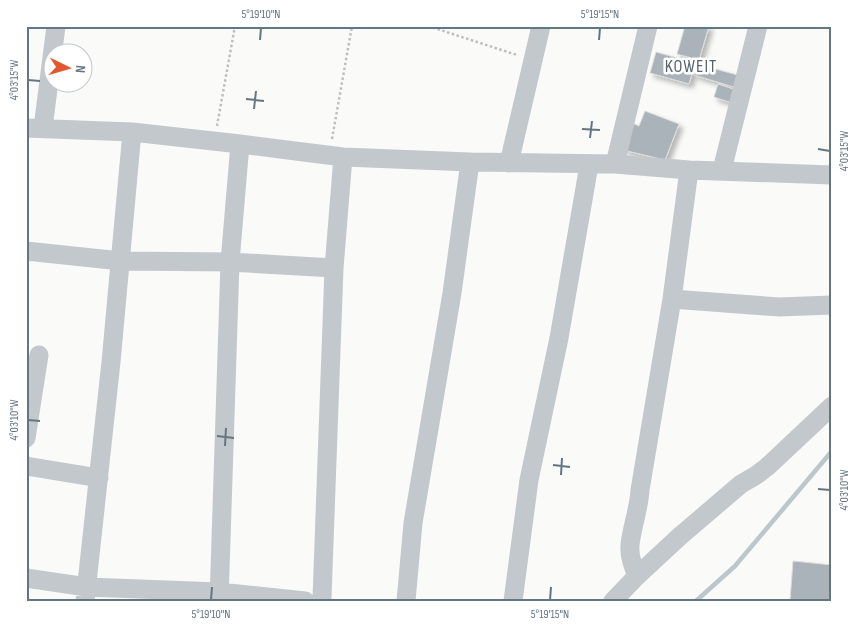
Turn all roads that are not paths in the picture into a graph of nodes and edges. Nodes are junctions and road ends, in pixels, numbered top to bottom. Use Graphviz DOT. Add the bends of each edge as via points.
graph roads {
  1 [pos="56,26"];
  2 [pos="541,26"];
  3 [pos="648,26"];
  4 [pos="758,26"];
  5 [pos="35,128"];
  6 [pos="132,132"];
  7 [pos="240,144"];
  8 [pos="336,156"];
  9 [pos="470,162"];
  10 [pos="509,163"];
  11 [pos="615,164"];
  12 [pos="589,165"];
  13 [pos="689,170"];
  14 [pos="722,170"];
  15 [pos="832,175"];
  16 [pos="26,251"];
  17 [pos="121,261"];
  18 [pos="230,262"];
  19 [pos="334,268"];
  20 [pos="672,299"];
  21 [pos="832,305"];
  22 [pos="39,355"];
  23 [pos="832,406"];
  24 [pos="26,438"];
  25 [pos="26,466"];
  26 [pos="99,478"];
  27 [pos="638,576"];
  28 [pos="26,578"];
  29 [pos="86,594"];
  30 [pos="219,596"];
  31 [pos="305,601"];
  32 [pos="321,601"];
  33 [pos="406,601"];
  34 [pos="512,601"];
  35 [pos="613,601"];
  1 -- 5 [label="street"];
  2 -- 10 [label="street"];
  3 -- 11 [label="street"];
  4 -- 14 [label="street"];
  5 -- 6 [label="street"];
  6 -- 7 [label="street"];
  6 -- 17 [label="street"];
  7 -- 8 [label="street"];
  7 -- 18 [label="street"];
  8 -- 9 [label="street"];
  8 -- 19 [label="street"];
  9 -- 10 [label="street"];
  9 -- 33 [label="street" via="452,293 413,523"];
  10 -- 12 [label="street"];
  11 -- 12 [label="street"];
  11 -- 13 [label="street"];
  12 -- 34 [label="street" via="559,338 529,480"];
  13 -- 14 [label="street"];
  13 -- 20 [label="street"];
  14 -- 15 [label="street"];
  16 -- 17 [label="street"];
  17 -- 18 [label="street"];
  17 -- 26 [label="street"];
  18 -- 19 [label="street"];
  18 -- 30 [label="street"];
  19 -- 32 [label="street"];
  20 -- 21 [label="street" via="779,307"];
  20 -- 27 [label="street" via="640,503 630,546 632,564"];
  22 -- 24 [label="street"];
  23 -- 27 [label="street" via="767,467 741,484 679,536"];
  25 -- 26 [label="street"];
  26 -- 29 [label="street"];
  27 -- 35 [label="street"];
  28 -- 29 [label="street"];
  29 -- 30 [label="street"];
  30 -- 31 [label="street"];
}
